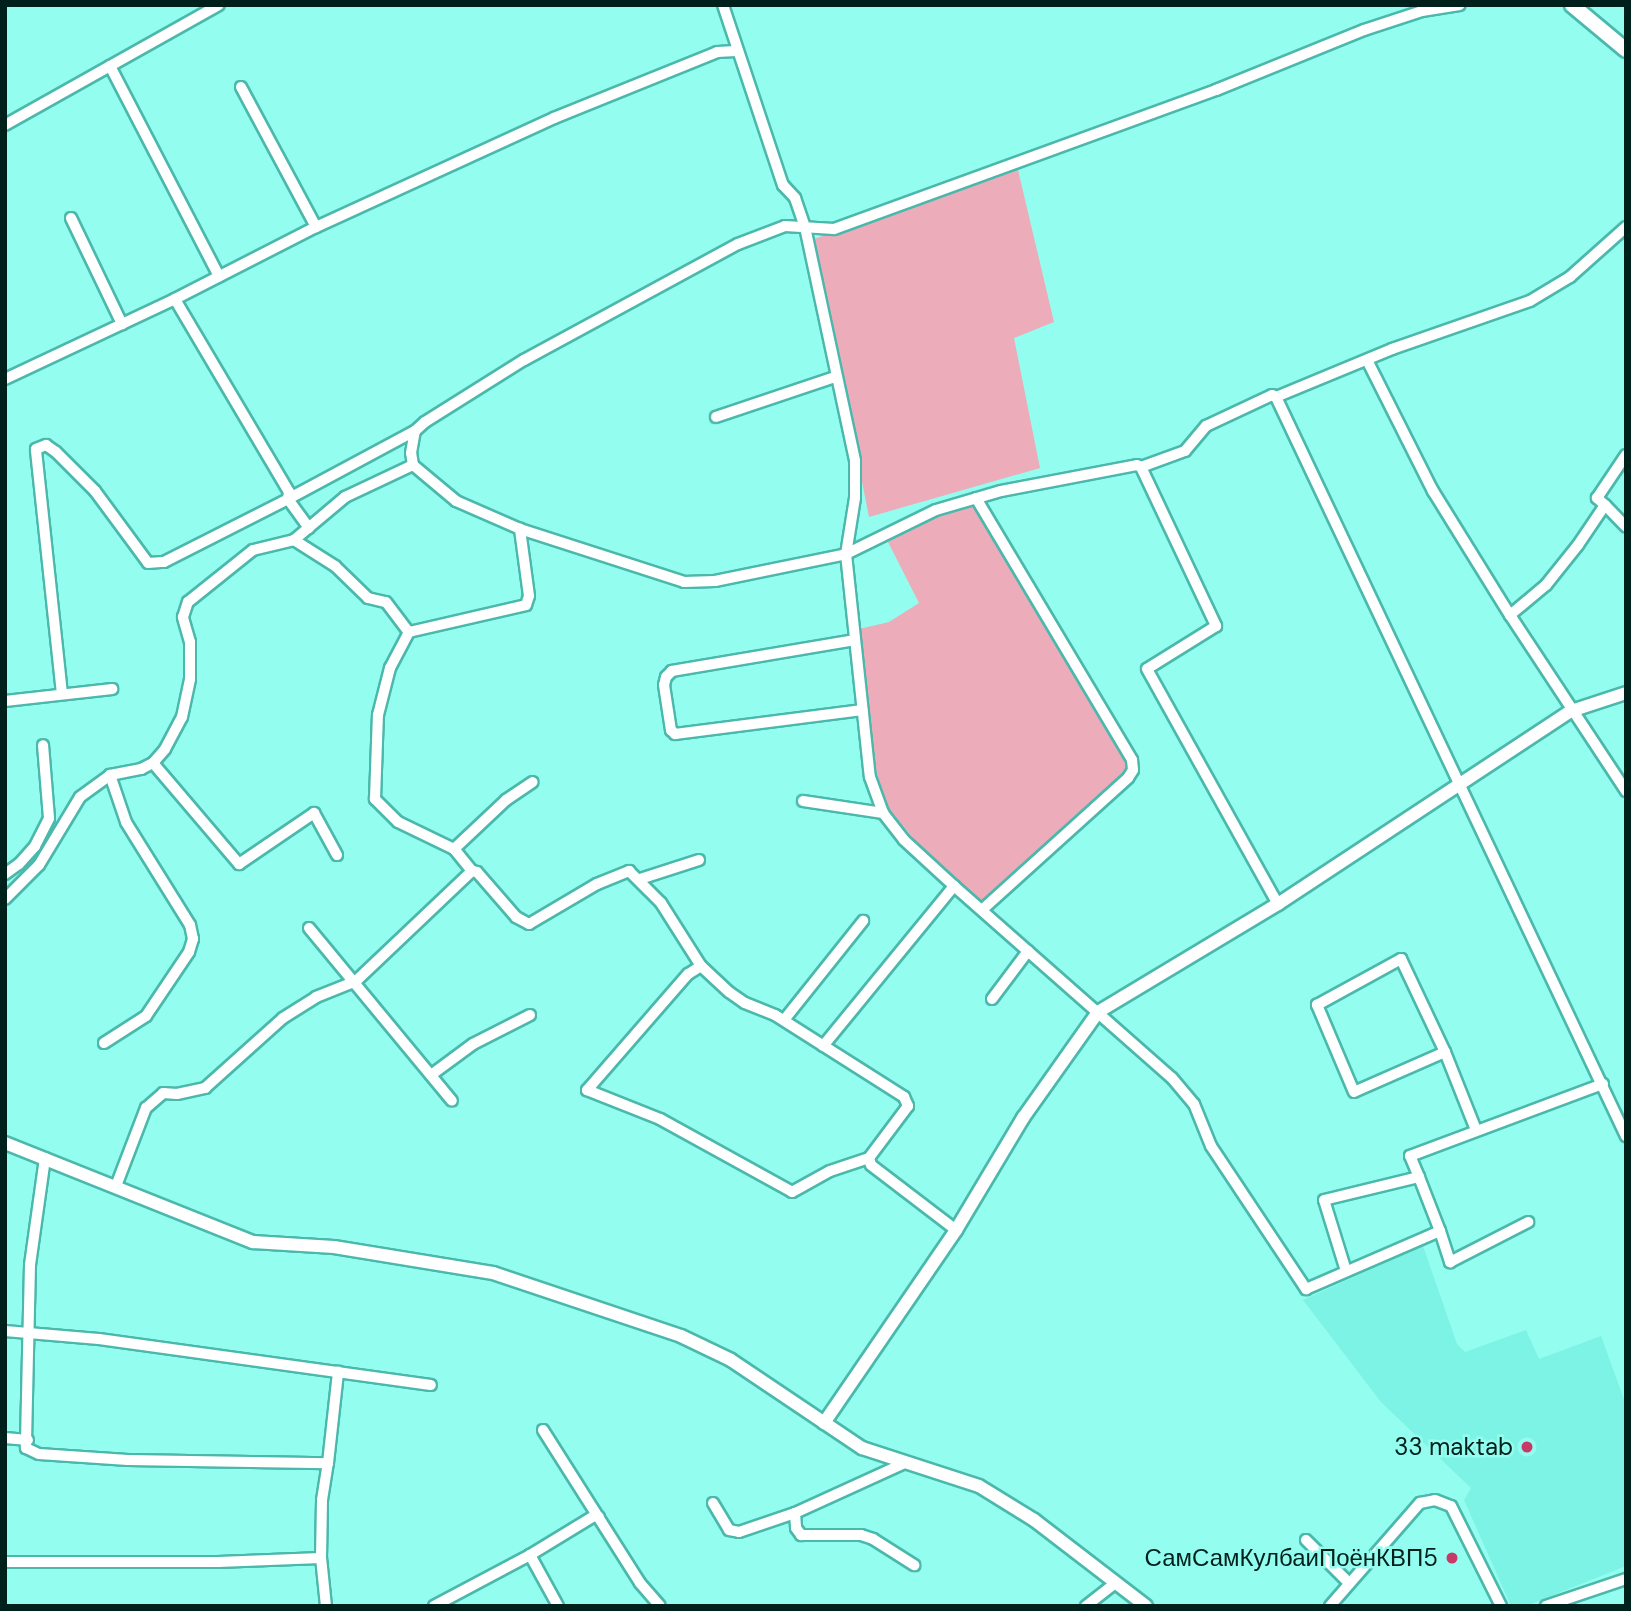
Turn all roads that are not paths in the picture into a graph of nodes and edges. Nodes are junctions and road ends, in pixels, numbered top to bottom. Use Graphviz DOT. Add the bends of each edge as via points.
graph roads {
  1 [pos="219,5"];
  2 [pos="723,5"];
  3 [pos="1460,5"];
  4 [pos="1572,5"];
  5 [pos="1626,50"];
  6 [pos="736,51"];
  7 [pos="110,66"];
  8 [pos="242,86"];
  9 [pos="5,125"];
  10 [pos="71,218"];
  11 [pos="316,227"];
  12 [pos="805,227"];
  13 [pos="1626,227"];
  14 [pos="219,276"];
  15 [pos="175,299"];
  16 [pos="122,324"];
  17 [pos="1367,360"];
  18 [pos="835,377"];
  19 [pos="5,379"];
  20 [pos="1276,397"];
  21 [pos="716,417"];
  22 [pos="415,431"];
  23 [pos="1626,455"];
  24 [pos="413,465"];
  25 [pos="1141,467"];
  26 [pos="976,498"];
  27 [pos="289,499"];
  28 [pos="1605,505"];
  29 [pos="1626,527"];
  30 [pos="309,528"];
  31 [pos="520,529"];
  32 [pos="294,540"];
  33 [pos="846,554"];
  34 [pos="1510,615"];
  35 [pos="409,632"];
  36 [pos="855,640"];
  37 [pos="112,689"];
  38 [pos="1626,693"];
  39 [pos="62,694"];
  40 [pos="5,701"];
  41 [pos="862,710"];
  42 [pos="1572,711"];
  43 [pos="44,745"];
  44 [pos="153,763"];
  45 [pos="110,775"];
  46 [pos="533,782"];
  47 [pos="1458,787"];
  48 [pos="1626,791"];
  49 [pos="803,801"];
  50 [pos="883,813"];
  51 [pos="454,849"];
  52 [pos="337,855"];
  53 [pos="699,860"];
  54 [pos="472,870"];
  55 [pos="5,874"];
  56 [pos="640,879"];
  57 [pos="954,886"];
  58 [pos="5,899"];
  59 [pos="1278,904"];
  60 [pos="982,910"];
  61 [pos="863,921"];
  62 [pos="309,928"];
  63 [pos="1028,951"];
  64 [pos="701,966"];
  65 [pos="356,981"];
  66 [pos="992,999"];
  67 [pos="1098,1012"];
  68 [pos="530,1014"];
  69 [pos="784,1020"];
  70 [pos="104,1043"];
  71 [pos="823,1046"];
  72 [pos="1444,1052"];
  73 [pos="432,1075"];
  74 [pos="1604,1084"];
  75 [pos="452,1101"];
  76 [pos="1476,1130"];
  77 [pos="1626,1136"];
  78 [pos="5,1143"];
  79 [pos="45,1158"];
  80 [pos="869,1158"];
  81 [pos="1419,1177"];
  82 [pos="116,1186"];
  83 [pos="1528,1222"];
  84 [pos="956,1230"];
  85 [pos="1440,1231"];
  86 [pos="1346,1270"];
  87 [pos="5,1331"];
  88 [pos="29,1331"];
  89 [pos="338,1372"];
  90 [pos="431,1385"];
  91 [pos="824,1423"];
  92 [pos="543,1430"];
  93 [pos="5,1438"];
  94 [pos="28,1440"];
  95 [pos="907,1462"];
  96 [pos="328,1463"];
  97 [pos="713,1503"];
  98 [pos="795,1513"];
  99 [pos="599,1517"];
  100 [pos="1306,1540"];
  101 [pos="530,1555"];
  102 [pos="321,1558"];
  103 [pos="7,1562"];
  104 [pos="914,1565"];
  105 [pos="1626,1580"];
  106 [pos="1115,1583"];
  107 [pos="1349,1583"];
  108 [pos="326,1606"];
  109 [pos="434,1606"];
  110 [pos="558,1606"];
  111 [pos="660,1606"];
  112 [pos="1086,1606"];
  113 [pos="1146,1606"];
  114 [pos="1329,1606"];
  115 [pos="1501,1606"];
  116 [pos="1545,1606"];
  1 -- 7 [label="street"];
  2 -- 6 [label="street"];
  3 -- 12 [label="street" via="1422,11 1364,30 1216,90 834,229"];
  4 -- 5 [label="main road"];
  6 -- 11 [label="street" via="717,52 554,118"];
  6 -- 12 [label="street" via="783,185 795,198"];
  7 -- 9 [label="street"];
  7 -- 14 [label="street"];
  8 -- 11 [label="street"];
  10 -- 16 [label="street"];
  11 -- 14 [label="street"];
  12 -- 18 [label="street"];
  12 -- 22 [label="street" via="785,226 687,270 514,366"];
  13 -- 17 [label="street" via="1570,277 1530,300"];
  14 -- 15 [label="street"];
  15 -- 16 [label="street"];
  15 -- 27 [label="street"];
  16 -- 19 [label="street"];
  17 -- 20 [label="street"];
  17 -- 34 [label="street" via="1433,491"];
  18 -- 21 [label="street"];
  18 -- 33 [label="street" via="855,461 855,498"];
  20 -- 25 [label="street" via="1206,426 1185,451"];
  20 -- 47 [label="street"];
  22 -- 24 [label="street"];
  22 -- 27 [label="street"];
  23 -- 28 [label="street" via="1597,498"];
  24 -- 30 [label="street" via="345,497"];
  24 -- 31 [label="street" via="456,501"];
  25 -- 26 [label="street"];
  25 -- 59 [label="street" via="1216,626 1147,668"];
  26 -- 33 [label="street" via="936,510"];
  26 -- 60 [label="street" via="1132,760 1133,769 1129,778"];
  27 -- 30 [label="street"];
  27 -- 39 [label="street" via="164,562 148,563 95,491 56,452 46,445 36,449"];
  28 -- 29 [label="street"];
  28 -- 34 [label="street" via="1546,584"];
  30 -- 32 [label="street"];
  31 -- 33 [label="street" via="684,582 700,583"];
  31 -- 35 [label="street" via="529,596 526,605"];
  32 -- 35 [label="street" via="335,566 368,598 386,601"];
  32 -- 44 [label="street" via="253,550 188,602 183,617 190,642 190,679 182,717"];
  33 -- 36 [label="street"];
  34 -- 42 [label="street"];
  35 -- 51 [label="street" via="390,668 378,715 375,799 398,822"];
  36 -- 41 [label="street"];
  36 -- 41 [label="street" via="673,671 664,685 675,733"];
  37 -- 39 [label="street"];
  38 -- 42 [label="street"];
  39 -- 40 [label="street"];
  41 -- 50 [label="street" via="870,777"];
  42 -- 47 [label="street"];
  42 -- 48 [label="street"];
  43 -- 55 [label="street" via="49,818 35,846"];
  44 -- 45 [label="street"];
  44 -- 52 [label="street" via="239,864 314,813"];
  45 -- 58 [label="street" via="80,797 38,865"];
  45 -- 70 [label="street" via="126,822 190,925 193,939 146,1016"];
  46 -- 51 [label="street" via="506,800"];
  47 -- 59 [label="street"];
  47 -- 74 [label="street"];
  49 -- 50 [label="street"];
  50 -- 57 [label="street" via="904,840"];
  51 -- 54 [label="street"];
  53 -- 56 [label="street"];
  54 -- 56 [label="street" via="528,924 622,872"];
  54 -- 65 [label="street"];
  56 -- 64 [label="street"];
  57 -- 60 [label="street"];
  57 -- 71 [label="street"];
  59 -- 67 [label="street"];
  60 -- 63 [label="street"];
  61 -- 69 [label="street"];
  62 -- 65 [label="street"];
  63 -- 66 [label="street"];
  63 -- 67 [label="street"];
  64 -- 69 [label="street" via="745,1003"];
  64 -- 80 [label="street" via="688,974 587,1090 660,1119 792,1192 830,1171"];
  65 -- 73 [label="street"];
  65 -- 82 [label="street" via="316,997 283,1018 205,1087 163,1093 146,1108"];
  67 -- 84 [label="street" via="1023,1118"];
  67 -- 86 [label="street" via="1172,1078 1194,1104 1211,1146 1306,1289"];
  68 -- 73 [label="street" via="473,1044"];
  69 -- 71 [label="street"];
  71 -- 80 [label="street" via="908,1102"];
  72 -- 72 [label="street" via="1401,959 1317,1005 1354,1092"];
  72 -- 76 [label="street"];
  73 -- 75 [label="street"];
  74 -- 76 [label="street"];
  74 -- 77 [label="street"];
  76 -- 81 [label="street" via="1410,1156"];
  78 -- 79 [label="street"];
  79 -- 82 [label="street"];
  79 -- 88 [label="street" via="30,1265"];
  80 -- 84 [label="street" via="875,1170"];
  81 -- 85 [label="street"];
  81 -- 86 [label="street" via="1324,1200"];
  82 -- 91 [label="street" via="253,1242 334,1247 493,1273 681,1335 731,1360"];
  83 -- 85 [label="street" via="1450,1262"];
  84 -- 91 [label="street"];
  85 -- 86 [label="street"];
  87 -- 88 [label="street"];
  88 -- 89 [label="street"];
  88 -- 94 [label="street"];
  89 -- 90 [label="street"];
  89 -- 96 [label="street"];
  91 -- 95 [label="street" via="862,1448"];
  92 -- 99 [label="street"];
  93 -- 94 [label="street"];
  94 -- 96 [label="street" via="26,1448 39,1454 176,1462"];
  95 -- 98 [label="street"];
  95 -- 106 [label="street" via="979,1486 1034,1520"];
  96 -- 102 [label="street"];
  97 -- 98 [label="street" via="732,1532"];
  98 -- 104 [label="street" via="801,1535 861,1535"];
  99 -- 101 [label="street"];
  99 -- 111 [label="street"];
  100 -- 107 [label="street"];
  101 -- 109 [label="street"];
  101 -- 110 [label="street"];
  102 -- 103 [label="street"];
  102 -- 108 [label="street"];
  105 -- 116 [label="street"];
  106 -- 112 [label="street"];
  106 -- 113 [label="street"];
  107 -- 114 [label="street"];
  107 -- 115 [label="street" via="1420,1503 1435,1500 1451,1506"];
}
